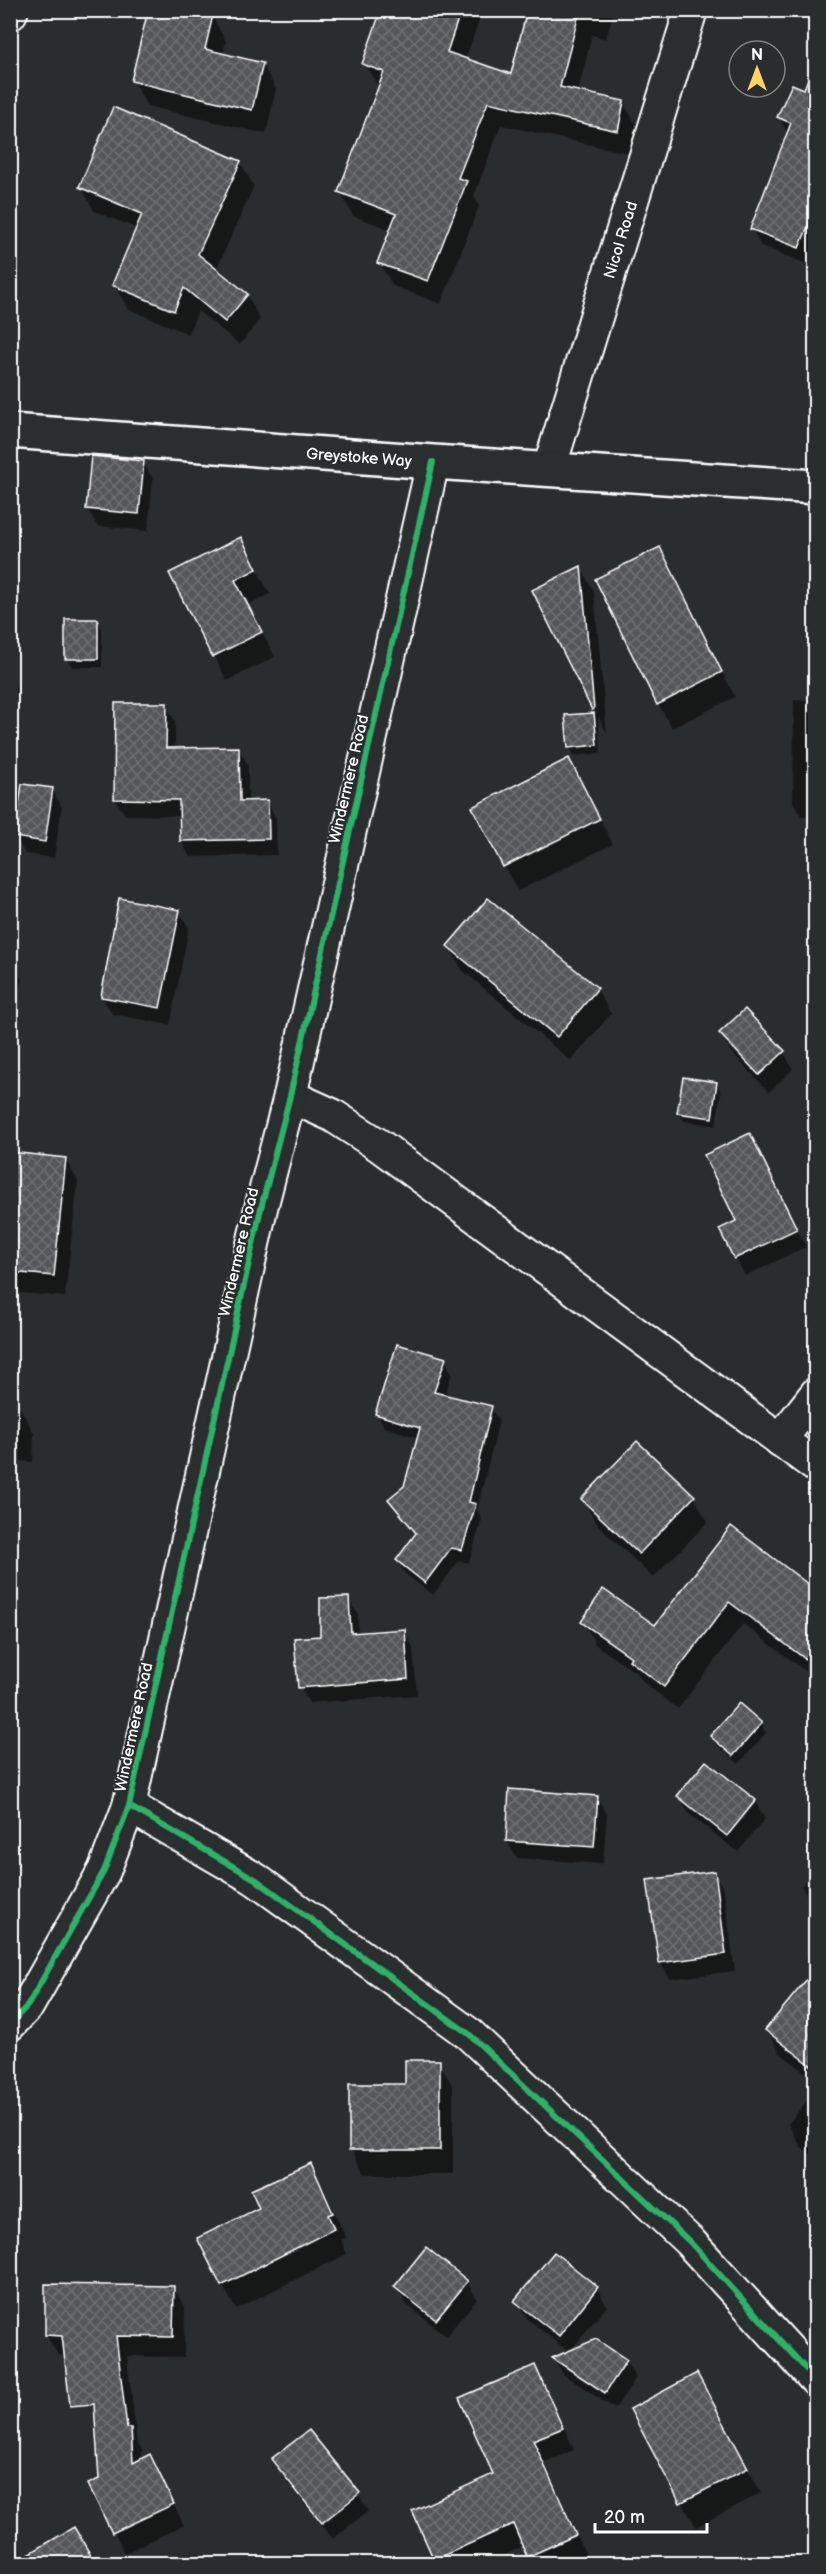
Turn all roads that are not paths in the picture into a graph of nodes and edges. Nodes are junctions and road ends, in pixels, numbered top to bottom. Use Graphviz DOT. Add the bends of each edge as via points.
graph roads {
  1 [pos="691,10"];
  2 [pos="10,430"];
  3 [pos="433,462"];
  4 [pos="549,470"];
  5 [pos="816,487"];
  6 [pos="290,1096"];
  7 [pos="816,1394"];
  8 [pos="780,1440"];
  9 [pos="816,1466"];
  10 [pos="129,1806"];
  11 [pos="10,2024"];
  12 [pos="816,2380"];
  1 -- 4 [label="street, Nicol Road"];
  2 -- 3 [label="street, Greystoke Way"];
  3 -- 4 [label="street, Greystoke Way"];
  3 -- 6 [label="street, Windermere Road"];
  4 -- 5 [label="street, Greystoke Way"];
  6 -- 8 [label="street" via="332,1115 380,1146"];
  6 -- 10 [label="street, Windermere Road" via="261,1208"];
  7 -- 8 [label="street"];
  8 -- 9 [label="street"];
  10 -- 11 [label="street, Windermere Road" via="104,1871 28,2005"];
  10 -- 12 [label="street" via="255,1879 469,2034 689,2241"];
}
